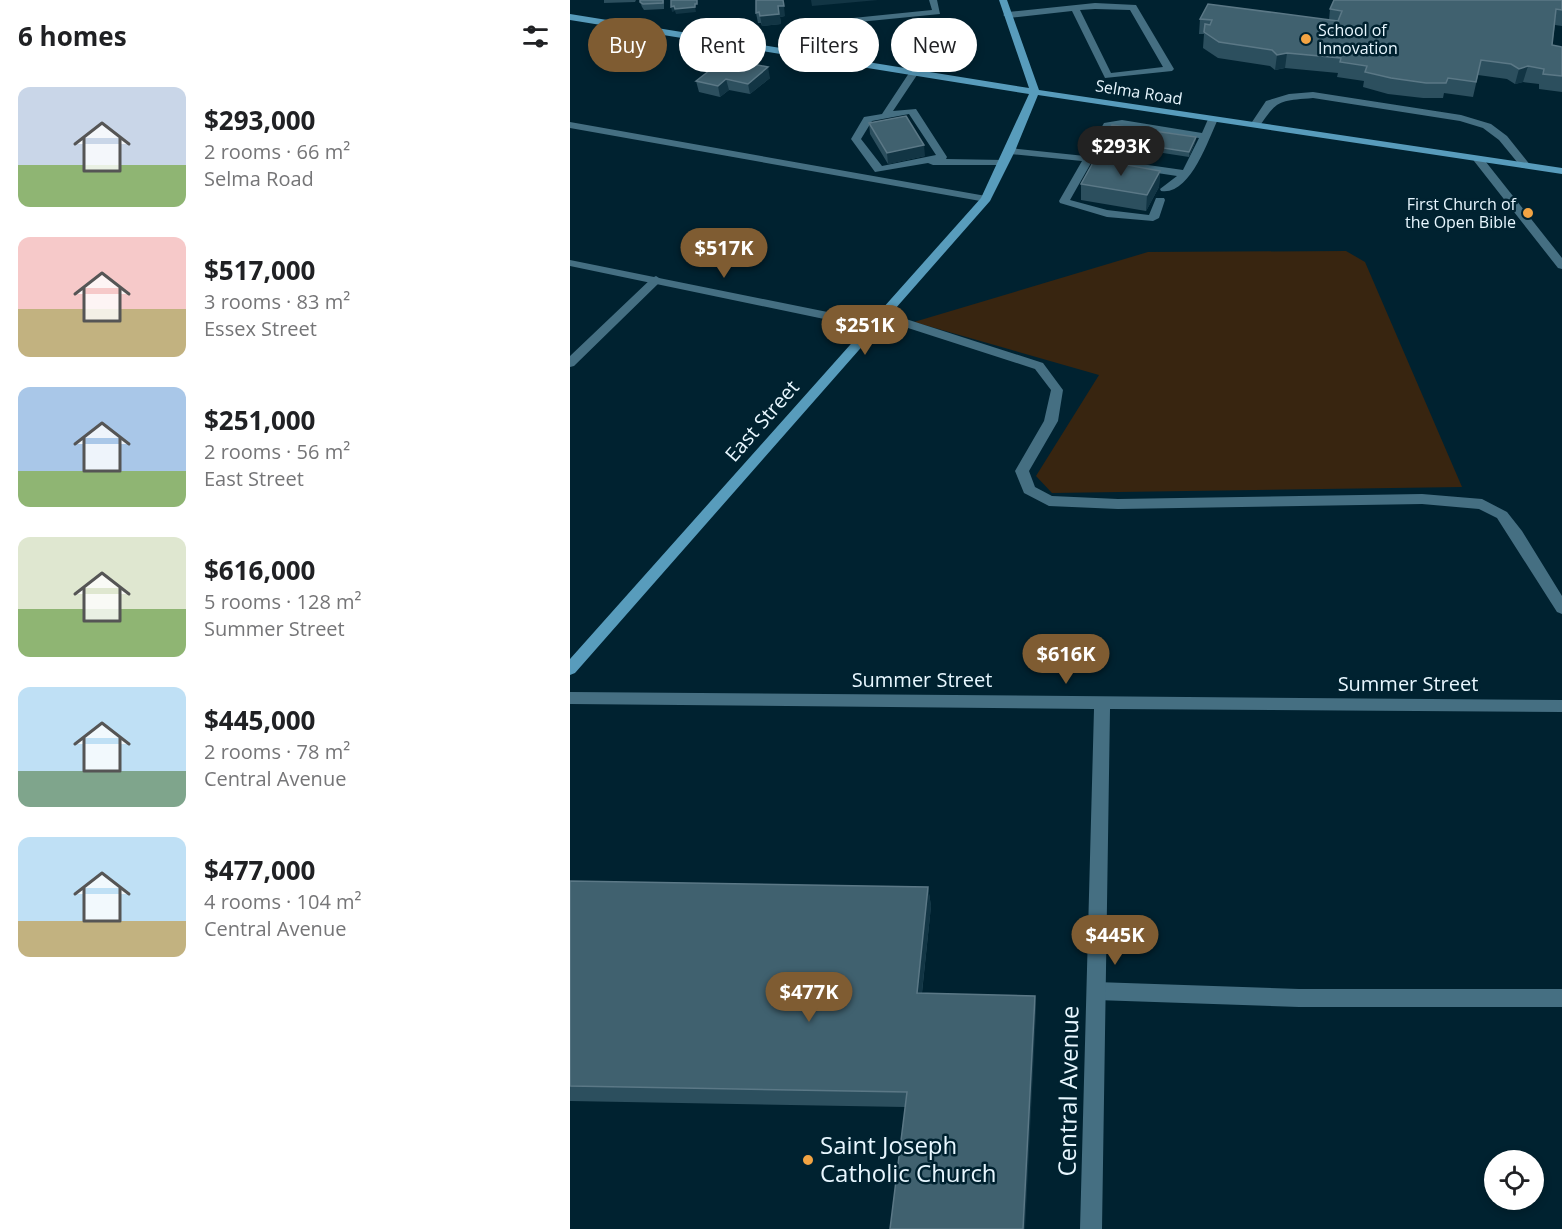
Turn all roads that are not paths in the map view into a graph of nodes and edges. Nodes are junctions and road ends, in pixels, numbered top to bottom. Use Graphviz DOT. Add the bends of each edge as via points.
graph roads {
  1 [pos="933,0"];
  2 [pos="1003,0"];
  3 [pos="1075,9"];
  4 [pos="1008,15"];
  5 [pos="570,17"];
  6 [pos="876,18"];
  7 [pos="778,50"];
  8 [pos="914,72"];
  9 [pos="1035,92"];
  10 [pos="885,116"];
  11 [pos="1213,119"];
  12 [pos="570,124"];
  13 [pos="1255,125"];
  14 [pos="1204,136"];
  15 [pos="932,141"];
  16 [pos="917,143"];
  17 [pos="1136,149"];
  18 [pos="880,151"];
  19 [pos="1010,151"];
  20 [pos="868,154"];
  21 [pos="1088,159"];
  22 [pos="1478,159"];
  23 [pos="921,162"];
  24 [pos="1004,163"];
  25 [pos="1128,165"];
  26 [pos="1526,166"];
  27 [pos="1562,171"];
  28 [pos="1187,174"];
  29 [pos="986,199"];
  30 [pos="570,262"];
  31 [pos="1562,266"];
  32 [pos="656,280"];
  33 [pos="877,320"];
  34 [pos="570,363"];
  35 [pos="1562,608"];
  36 [pos="570,669"];
  37 [pos="570,698"];
  38 [pos="1102,702"];
  39 [pos="1562,706"];
  40 [pos="1096,991"];
  41 [pos="1562,998"];
  42 [pos="1091,1229"];
  1 -- 6 [label="street" via="937,12"];
  2 -- 4 [label="street"];
  3 -- 3 [label="street" via="1133,7 1169,69 1108,76"];
  3 -- 4 [label="street"];
  4 -- 9 [label="street"];
  5 -- 7 [label="street, Selma Road"];
  8 -- 9 [label="street, Selma Road"];
  8 -- 10 [label="street"];
  9 -- 11 [label="street, Selma Road"];
  9 -- 19 [label="street, East Street"];
  10 -- 15 [label="street" via="912,111"];
  10 -- 20 [label="street" via="868,119 856,139"];
  11 -- 13 [label="street, Selma Road"];
  11 -- 14 [label="street"];
  12 -- 29 [label="street"];
  13 -- 22 [label="street, Selma Road"];
  13 -- 26 [label="street" via="1270,103 1313,95 1336,98 1488,126"];
  14 -- 21 [label="street" via="1175,136 1122,123 1108,125"];
  14 -- 28 [label="street"];
  15 -- 16 [label="street"];
  15 -- 23 [label="street" via="942,157"];
  17 -- 25 [label="street"];
  18 -- 20 [label="street"];
  19 -- 21 [label="street"];
  19 -- 24 [label="street, East Street"];
  20 -- 23 [label="street" via="879,170"];
  21 -- 25 [label="street"];
  21 -- 28 [label="street" via="1064,201 1140,218 1153,218 1162,194"];
  22 -- 26 [label="street, Selma Road"];
  22 -- 31 [label="street"];
  23 -- 24 [label="street"];
  24 -- 29 [label="street, East Street"];
  25 -- 28 [label="street" via="1161,165"];
  26 -- 27 [label="street, Selma Road"];
  29 -- 33 [label="street, East Street"];
  30 -- 32 [label="street"];
  32 -- 33 [label="street"];
  32 -- 34 [label="street"];
  33 -- 35 [label="street" via="1039,366 1057,390 1051,421 1023,471 1029,490 1049,501 1118,504 1422,499 1482,504 1502,515"];
  33 -- 36 [label="street, East Street"];
  37 -- 38 [label="street, Summer Street"];
  38 -- 39 [label="street, Summer Street"];
  38 -- 40 [label="street, Central Avenue"];
  40 -- 41 [label="street" via="1299,998"];
  40 -- 42 [label="street, Central Avenue"];
}
